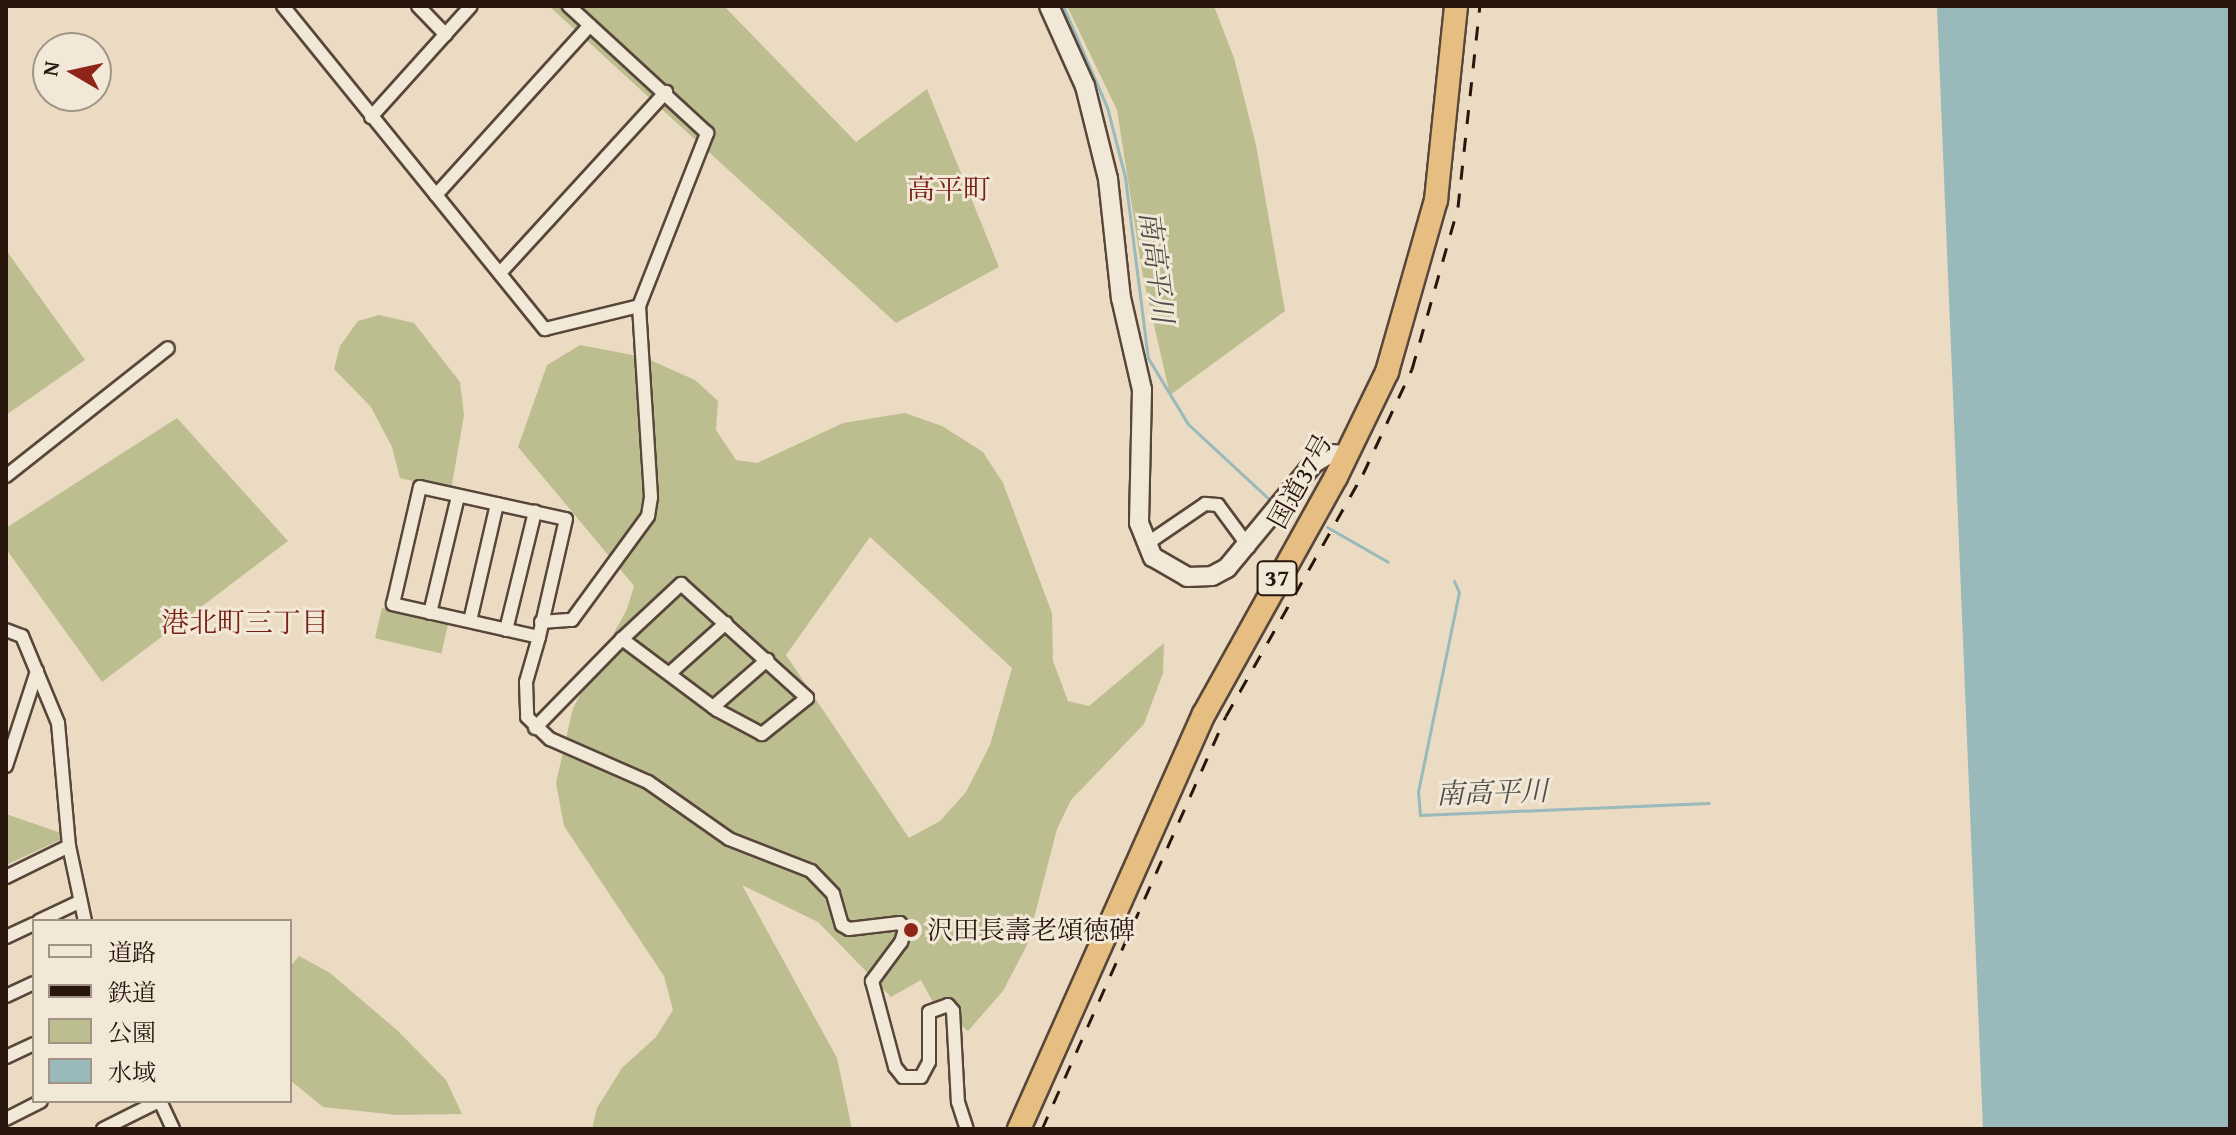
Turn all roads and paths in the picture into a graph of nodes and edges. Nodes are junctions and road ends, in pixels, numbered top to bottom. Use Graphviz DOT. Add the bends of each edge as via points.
graph roads {
  1 [pos="283,6"];
  2 [pos="418,6"];
  3 [pos="471,6"];
  4 [pos="569,6"];
  5 [pos="1049,6"];
  6 [pos="1456,6"];
  7 [pos="590,25"];
  8 [pos="446,35"];
  9 [pos="666,92"];
  10 [pos="371,117"];
  11 [pos="436,195"];
  12 [pos="500,273"];
  13 [pos="639,306"];
  14 [pos="168,348"];
  15 [pos="1348,455"];
  16 [pos="6,476"];
  17 [pos="458,496"];
  18 [pos="497,504"];
  19 [pos="535,512"];
  20 [pos="1145,545"];
  21 [pos="1249,547"];
  22 [pos="430,613"];
  23 [pos="470,621"];
  24 [pos="541,622"];
  25 [pos="726,623"];
  26 [pos="6,630"];
  27 [pos="506,630"];
  28 [pos="539,637"];
  29 [pos="622,639"];
  30 [pos="767,660"];
  31 [pos="37,671"];
  32 [pos="670,673"];
  33 [pos="713,707"];
  34 [pos="535,728"];
  35 [pos="6,766"];
  36 [pos="69,846"];
  37 [pos="6,877"];
  38 [pos="79,902"];
  39 [pos="43,919"];
  40 [pos="84,919"];
  41 [pos="32,924"];
  42 [pos="6,937"];
  43 [pos="32,984"];
  44 [pos="6,996"];
  45 [pos="32,1045"];
  46 [pos="6,1057"];
  47 [pos="37,1103"];
  48 [pos="156,1103"];
  49 [pos="161,1103"];
  50 [pos="6,1119"];
  51 [pos="103,1129"];
  52 [pos="173,1129"];
  53 [pos="967,1129"];
  54 [pos="1019,1129"];
  1 -- 10 [label="street"];
  2 -- 8 [label="street"];
  3 -- 8 [label="street"];
  4 -- 7 [label="street"];
  5 -- 20 [label="street" via="1085,86 1108,179 1121,298 1142,390 1138,500"];
  6 -- 15 [label="highway, 国道37号 / 37" via="1447,129 1427,238 1387,372"];
  7 -- 9 [label="street"];
  7 -- 11 [label="street"];
  8 -- 10 [label="street"];
  9 -- 12 [label="street"];
  9 -- 13 [label="street" via="707,133"];
  10 -- 11 [label="street"];
  11 -- 12 [label="street"];
  12 -- 13 [label="street" via="545,329"];
  13 -- 24 [label="street" via="648,516 572,620"];
  14 -- 16 [label="street"];
  15 -- 21 [label="street" via="1329,454 1314,463"];
  15 -- 54 [label="highway, 国道37号 / 37" via="1204,714"];
  17 -- 18 [label="street"];
  17 -- 22 [label="street"];
  17 -- 22 [label="street" via="420,487 393,604"];
  18 -- 19 [label="street"];
  18 -- 23 [label="street"];
  19 -- 24 [label="street" via="566,519"];
  19 -- 27 [label="street"];
  20 -- 21 [label="street" via="1163,567 1200,578 1227,568"];
  20 -- 21 [label="street" via="1205,504 1218,505"];
  22 -- 23 [label="street"];
  23 -- 27 [label="street"];
  24 -- 28 [label="street"];
  25 -- 29 [label="street" via="681,584"];
  25 -- 30 [label="street"];
  25 -- 32 [label="street"];
  26 -- 31 [label="street" via="22,636"];
  27 -- 28 [label="street"];
  28 -- 34 [label="street" via="525,703"];
  29 -- 32 [label="street"];
  29 -- 34 [label="street"];
  30 -- 33 [label="street"];
  30 -- 33 [label="street" via="807,698 762,734"];
  31 -- 35 [label="street"];
  31 -- 36 [label="street" via="58,723"];
  32 -- 33 [label="street"];
  34 -- 53 [label="street" via="648,782 729,839 811,871 833,894 842,925 849,929 900,923 905,930 901,942 872,981 895,1067 903,1077 921,1077 929,1062 929,1012 948,1005 953,1011 958,1102"];
  36 -- 37 [label="street"];
  36 -- 38 [label="street"];
  38 -- 39 [label="street"];
  38 -- 40 [label="street"];
  41 -- 42 [label="street"];
  43 -- 44 [label="street"];
  45 -- 46 [label="street"];
  47 -- 50 [label="street"];
  48 -- 51 [label="street"];
  49 -- 52 [label="street"];
}
